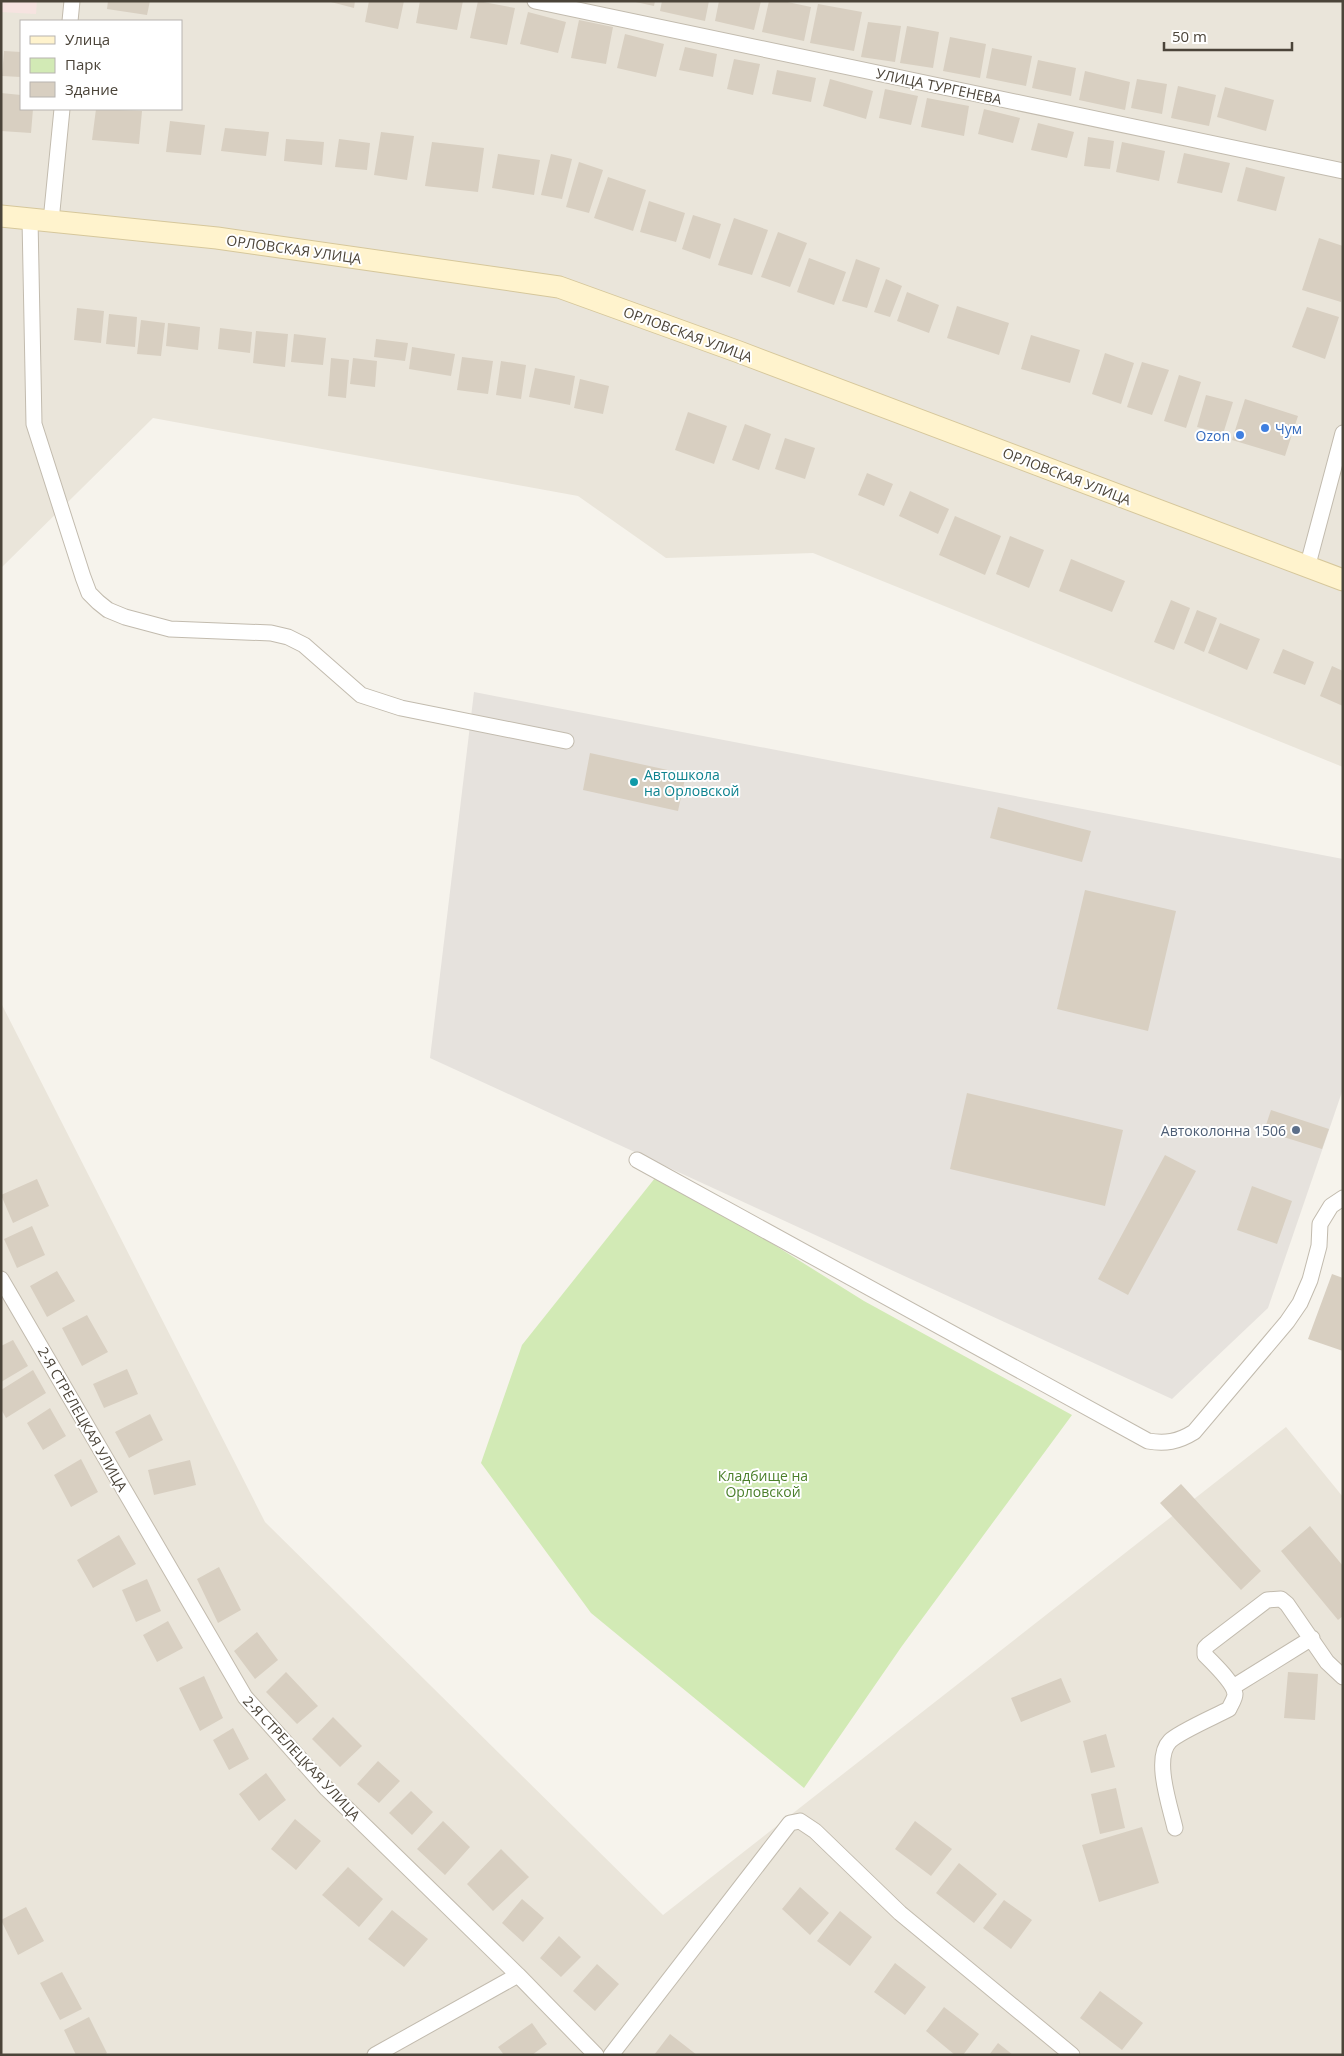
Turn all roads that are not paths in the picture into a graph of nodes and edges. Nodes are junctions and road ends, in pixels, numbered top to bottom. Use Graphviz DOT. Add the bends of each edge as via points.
graph roads {
  1 [pos="72,1"];
  2 [pos="535,1"];
  3 [pos="70,20"];
  4 [pos="62,110"];
  5 [pos="1343,171"];
  6 [pos="1,216"];
  7 [pos="41,220"];
  8 [pos="1343,433"];
  9 [pos="1307,568"];
  10 [pos="1343,580"];
  11 [pos="566,741"];
  12 [pos="638,1160"];
  13 [pos="1343,1198"];
  14 [pos="1,1279"];
  15 [pos="1312,1638"];
  16 [pos="1343,1677"];
  17 [pos="1233,1687"];
  18 [pos="1174,1828"];
  19 [pos="518,1975"];
  20 [pos="375,2055"];
  21 [pos="596,2055"];
  22 [pos="611,2055"];
  23 [pos="1072,2055"];
  1 -- 3 [label="street"];
  2 -- 5 [label="street, УЛИЦА ТУРГЕНЕВА"];
  4 -- 7 [label="street"];
  6 -- 7 [label="main road, ОРЛОВСКАЯ УЛИЦА"];
  7 -- 9 [label="main road, ОРЛОВСКАЯ УЛИЦА" via="217,238 559,287 740,352"];
  7 -- 11 [label="street" via="34,424 83,577 89,593 98,602 126,618 170,629 271,633 288,637 304,645 361,695 401,708"];
  8 -- 9 [label="street"];
  9 -- 10 [label="main road, ОРЛОВСКАЯ УЛИЦА"];
  12 -- 13 [label="street" via="1142,1438 1162,1443 1194,1432 1287,1322 1310,1280 1318,1251 1320,1224 1331,1206"];
  14 -- 19 [label="street, 2-Я СТРЕЛЕЦКАЯ УЛИЦА" via="244,1697 327,1789"];
  15 -- 16 [label="street" via="1327,1662"];
  15 -- 17 [label="street"];
  15 -- 17 [label="street" via="1287,1604 1281,1599 1267,1600 1205,1648 1205,1654"];
  17 -- 18 [label="street" via="1234,1700 1229,1709 1171,1740 1164,1749 1161,1763"];
  19 -- 20 [label="street"];
  19 -- 21 [label="street, 2-Я СТРЕЛЕЦКАЯ УЛИЦА"];
  22 -- 23 [label="street" via="790,1823 800,1821 833,1847 900,1913"];
}
